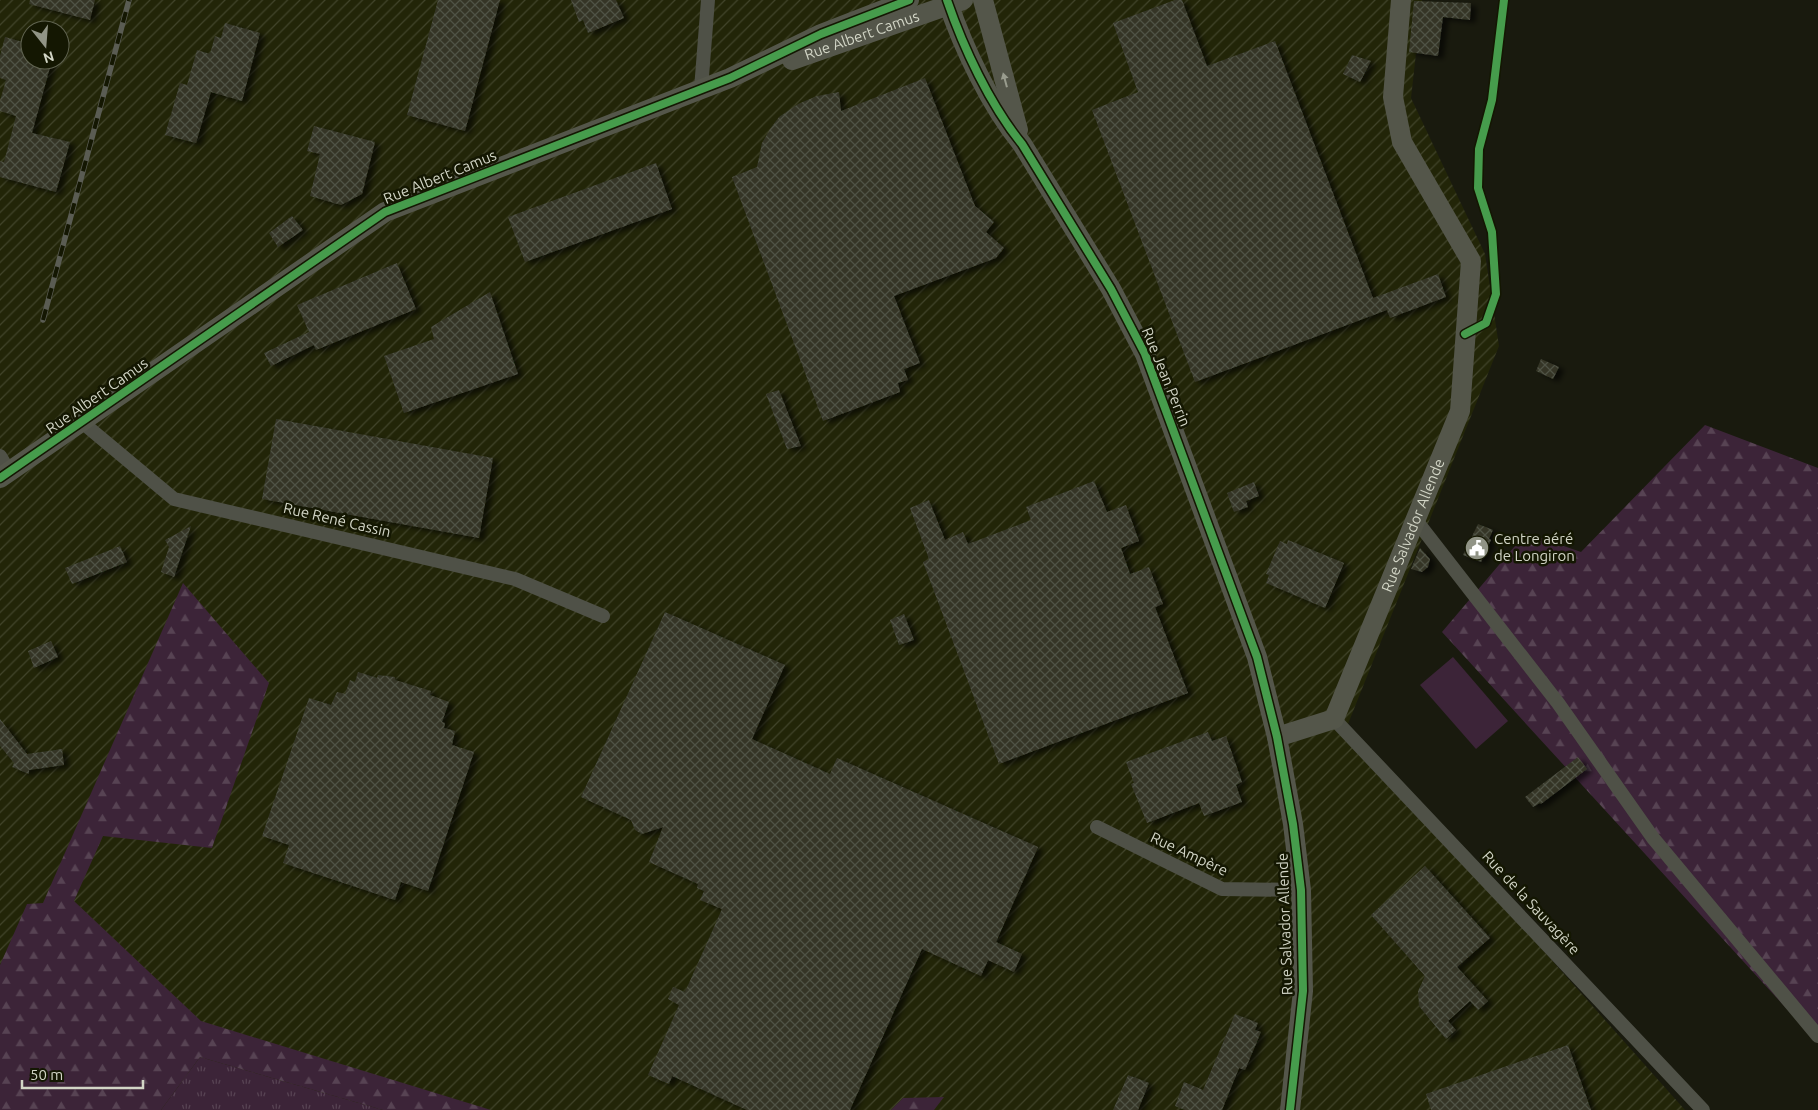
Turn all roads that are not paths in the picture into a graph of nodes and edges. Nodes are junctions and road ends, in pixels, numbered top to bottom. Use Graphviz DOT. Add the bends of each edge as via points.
graph roads {
  1 [pos="708,0"];
  2 [pos="909,0"];
  3 [pos="983,0"];
  4 [pos="1401,0"];
  5 [pos="953,2"];
  6 [pos="730,78"];
  7 [pos="700,89"];
  8 [pos="1022,144"];
  9 [pos="83,423"];
  10 [pos="3,469"];
  11 [pos="1416,519"];
  12 [pos="603,616"];
  13 [pos="1334,719"];
  14 [pos="1277,737"];
  15 [pos="1097,828"];
  16 [pos="1301,890"];
  17 [pos="1818,1036"];
  18 [pos="1290,1110"];
  19 [pos="1703,1110"];
  1 -- 7 [label="street"];
  2 -- 6 [label="street, Rue Albert Camus" via="821,34"];
  8 -- 3 [label="street, Rue Jean Perrin, one-way"];
  4 -- 11 [label="street, Rue Salvador Allende" via="1392,96 1402,142 1471,261 1460,411"];
  5 -- 6 [label="street, Rue Albert Camus" via="786,62"];
  5 -- 8 [label="street, Rue Jean Perrin" via="981,77 1008,126"];
  6 -- 7 [label="street, Rue Albert Camus"];
  7 -- 9 [label="street, Rue Albert Camus" via="384,212"];
  8 -- 14 [label="street, Rue Jean Perrin" via="1111,289 1145,354 1257,657"];
  9 -- 10 [label="street, Rue Albert Camus"];
  9 -- 12 [label="street, Rue René Cassin" via="174,499 515,579"];
  11 -- 13 [label="street, Rue Salvador Allende"];
  11 -- 17 [label="street" via="1558,703 1653,838"];
  13 -- 14 [label="street"];
  13 -- 19 [label="street, Rue de la Sauvagère"];
  14 -- 16 [label="street, Rue Salvador Allende"];
  15 -- 16 [label="street, Rue Ampère" via="1222,890"];
  16 -- 18 [label="street, Rue Salvador Allende" via="1303,991"];
}
